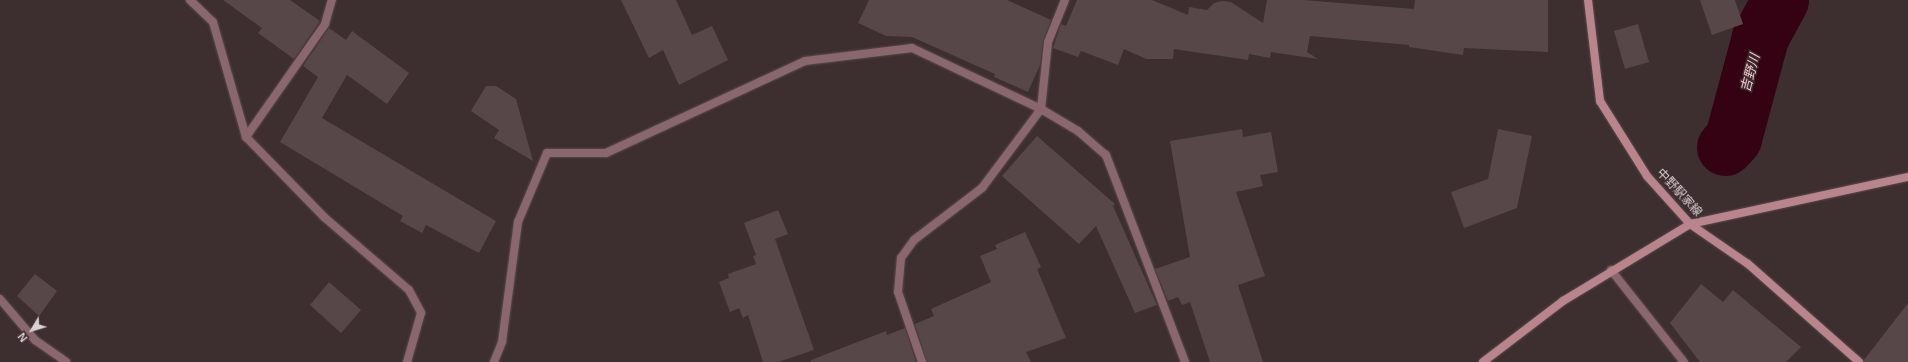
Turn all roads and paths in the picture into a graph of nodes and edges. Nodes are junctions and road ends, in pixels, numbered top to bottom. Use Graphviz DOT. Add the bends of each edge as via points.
graph roads {
  1 [pos="190,0"];
  2 [pos="332,0"];
  3 [pos="1065,0"];
  4 [pos="1588,0"];
  5 [pos="1041,110"];
  6 [pos="246,137"];
  7 [pos="1908,177"];
  8 [pos="1690,224"];
  9 [pos="1611,270"];
  10 [pos="0,299"];
  11 [pos="66,362"];
  12 [pos="407,362"];
  13 [pos="494,362"];
  14 [pos="922,362"];
  15 [pos="1185,362"];
  16 [pos="1483,362"];
  17 [pos="1684,362"];
  18 [pos="1859,362"];
  1 -- 6 [label="street" via="213,22"];
  2 -- 6 [label="street" via="325,24"];
  3 -- 5 [label="street" via="1048,42"];
  4 -- 8 [label="main road, 中野駅家線" via="1600,101 1647,176"];
  5 -- 13 [label="street" via="912,48 805,62 606,153 546,153 518,222 502,342"];
  5 -- 14 [label="street" via="982,188 914,240 901,258 898,292"];
  5 -- 15 [label="street" via="1078,131 1106,155"];
  6 -- 12 [label="street" via="324,217 409,290 421,313"];
  7 -- 8 [label="main road"];
  8 -- 9 [label="main road"];
  8 -- 18 [label="main road, 中野駅家線" via="1748,264"];
  9 -- 16 [label="main road" via="1563,301"];
  9 -- 17 [label="street"];
  10 -- 11 [label="street" via="35,340"];
}
